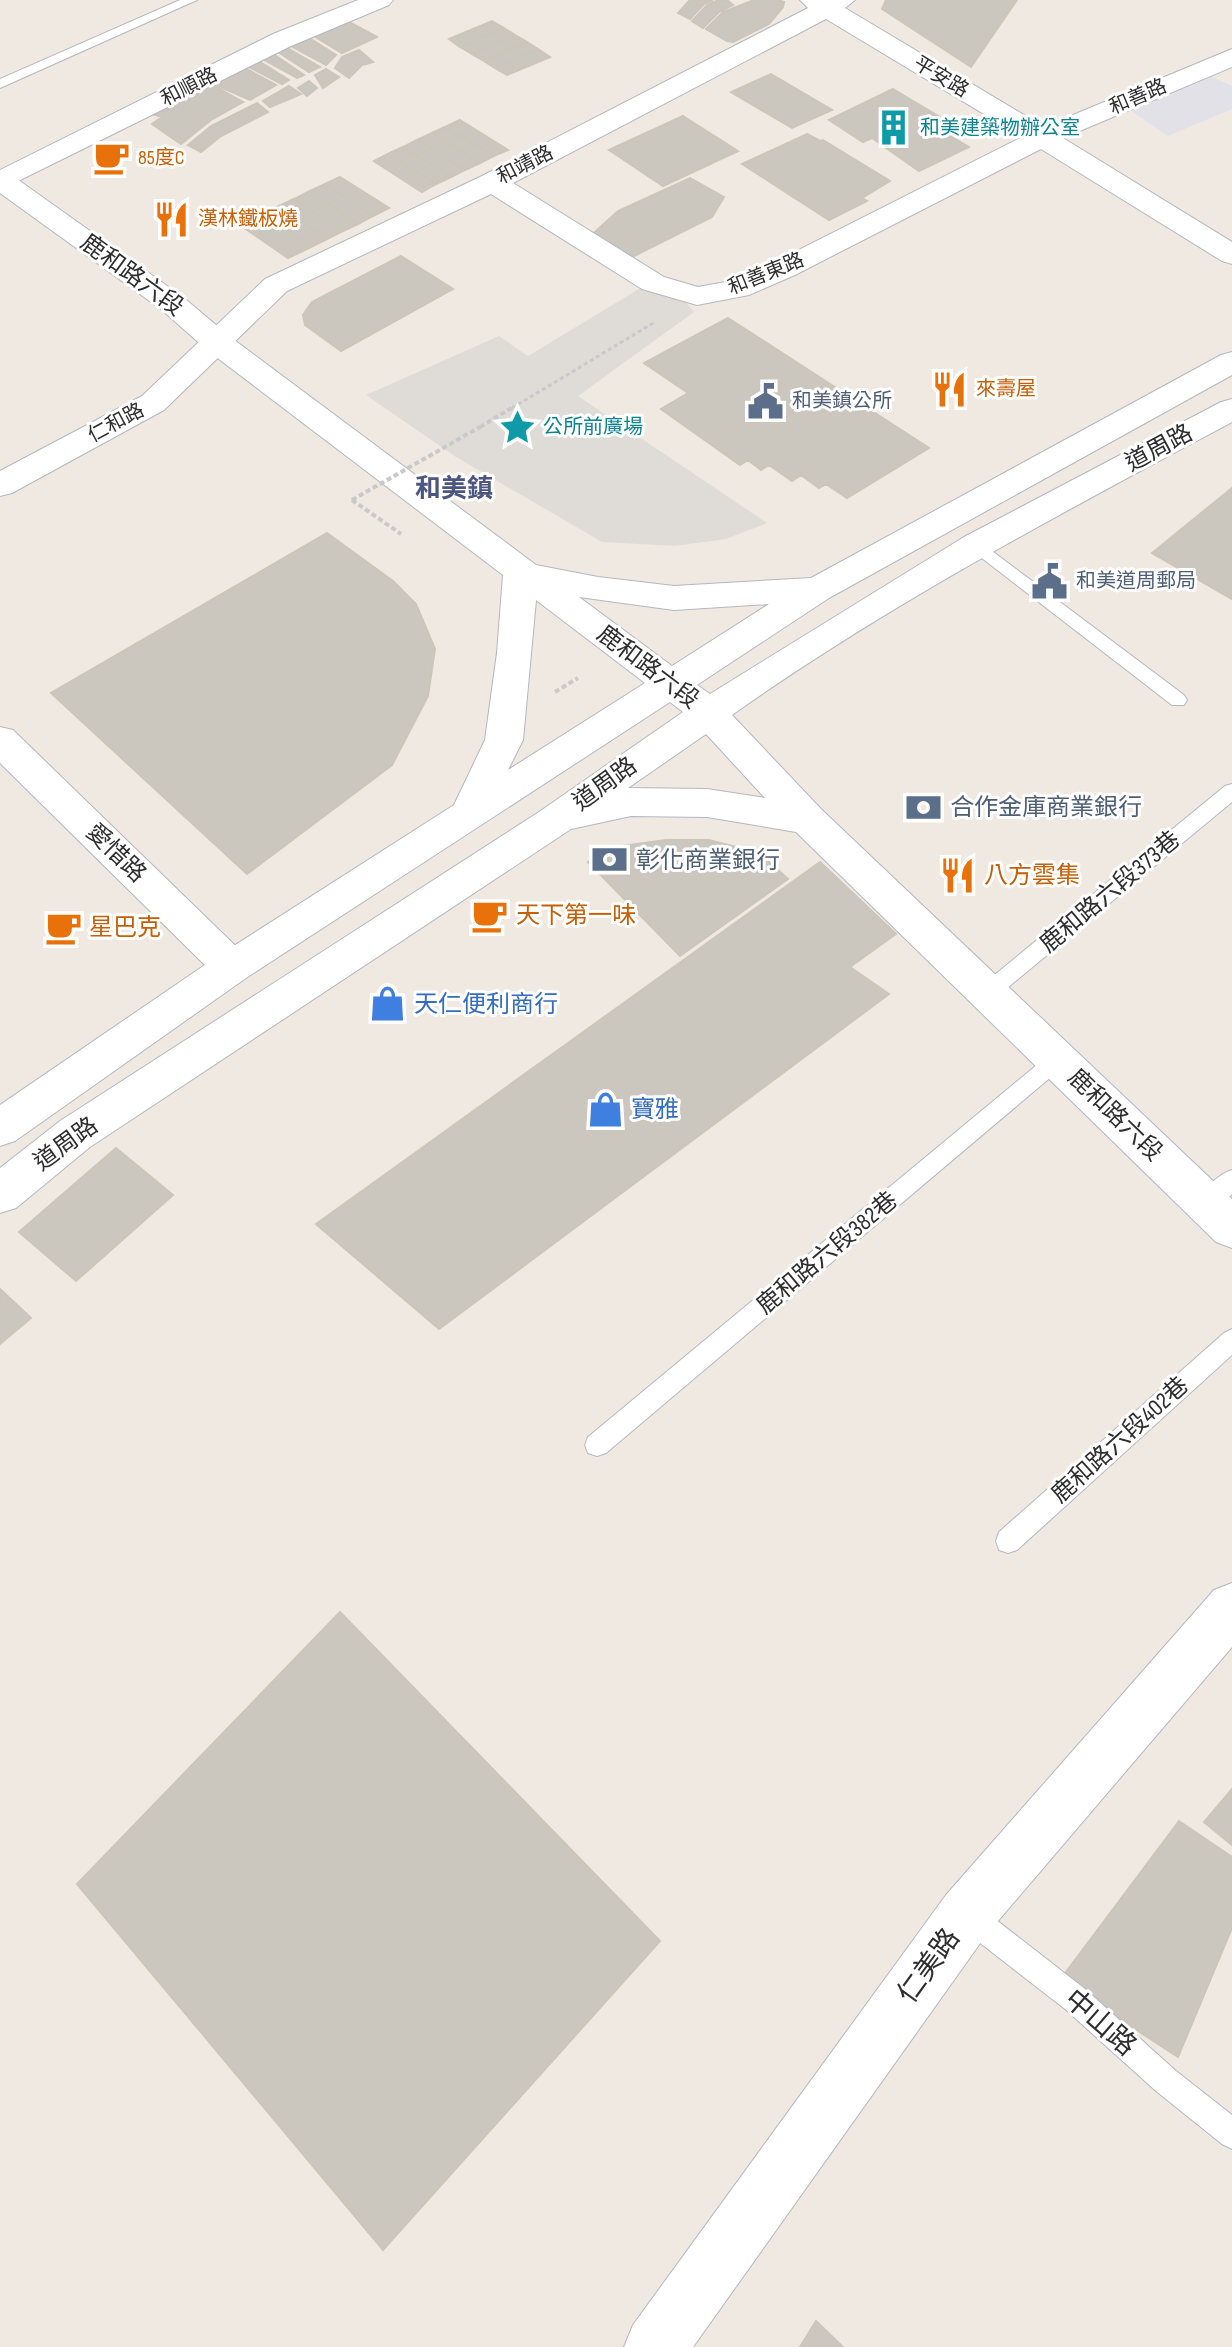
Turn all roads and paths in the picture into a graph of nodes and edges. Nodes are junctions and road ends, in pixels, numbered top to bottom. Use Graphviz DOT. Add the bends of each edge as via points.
graph roads {
  1 [pos="191,0"];
  2 [pos="380,0"];
  3 [pos="827,2"];
  4 [pos="1232,57"];
  5 [pos="0,84"];
  6 [pos="1043,137"];
  7 [pos="0,180"];
  8 [pos="492,182"];
  9 [pos="1232,255"];
  10 [pos="697,296"];
  11 [pos="218,343"];
  12 [pos="1232,362"];
  13 [pos="1232,409"];
  14 [pos="0,485"];
  15 [pos="400,535"];
  16 [pos="976,545"];
  17 [pos="520,573"];
  18 [pos="817,590"];
  19 [pos="578,678"];
  20 [pos="672,684"];
  21 [pos="547,693"];
  22 [pos="1178,700"];
  23 [pos="707,711"];
  24 [pos="0,740"];
  25 [pos="1232,791"];
  26 [pos="470,811"];
  27 [pos="807,819"];
  28 [pos="553,822"];
  29 [pos="232,967"];
  30 [pos="988,992"];
  31 [pos="1057,1060"];
  32 [pos="0,1128"];
  33 [pos="0,1194"];
  34 [pos="1224,1203"];
  35 [pos="1232,1340"];
  36 [pos="597,1445"];
  37 [pos="1008,1541"];
  38 [pos="1232,1608"];
  39 [pos="966,1915"];
  40 [pos="1232,2134"];
  41 [pos="655,2347"];
  1 -- 5 [label="lane"];
  2 -- 7 [label="street, 和順路" via="282,40"];
  3 -- 6 [label="street, 平安路"];
  3 -- 8 [label="street, 和靖路"];
  4 -- 6 [label="street, 和善路"];
  6 -- 9 [label="street, 平安路"];
  6 -- 10 [label="street, 和善東路" via="784,269 738,289"];
  7 -- 11 [label="street, 鹿和路六段" via="173,304"];
  8 -- 10 [label="street, 和善東路" via="653,283"];
  8 -- 11 [label="street, 和靖路" via="276,285"];
  10 -- 15 [label="path, bridge" via="352,500"];
  11 -- 14 [label="street, 仁和路" via="153,403"];
  11 -- 17 [label="street, 鹿和路六段"];
  12 -- 18 [label="street, 道周路"];
  13 -- 16 [label="street, 道周路"];
  16 -- 22 [label="lane"];
  16 -- 23 [label="street, 道周路"];
  17 -- 18 [label="street" via="674,598"];
  17 -- 20 [label="street, 鹿和路六段"];
  17 -- 26 [label="street" via="504,740"];
  18 -- 20 [label="street, 道周路"];
  19 -- 21 [label="path"];
  20 -- 23 [label="street, 鹿和路六段"];
  20 -- 26 [label="street, 道周路"];
  23 -- 27 [label="street, 鹿和路六段"];
  23 -- 28 [label="street, 道周路"];
  24 -- 29 [label="street, 愛惜路"];
  25 -- 30 [label="lane, 鹿和路六段373巷"];
  26 -- 29 [label="street, 道周路"];
  27 -- 28 [label="street" via="707,803 631,802"];
  27 -- 30 [label="street, 鹿和路六段"];
  28 -- 33 [label="street, 道周路" via="75,1134"];
  29 -- 32 [label="street, 道周路"];
  30 -- 31 [label="street, 鹿和路六段"];
  31 -- 34 [label="street, 鹿和路六段"];
  31 -- 36 [label="lane, 鹿和路六段382巷"];
  35 -- 37 [label="lane, 鹿和路六段402巷"];
  38 -- 39 [label="street, 仁美路"];
  39 -- 40 [label="lane, 中山路" via="1075,1999"];
  39 -- 41 [label="street, 仁美路"];
}
